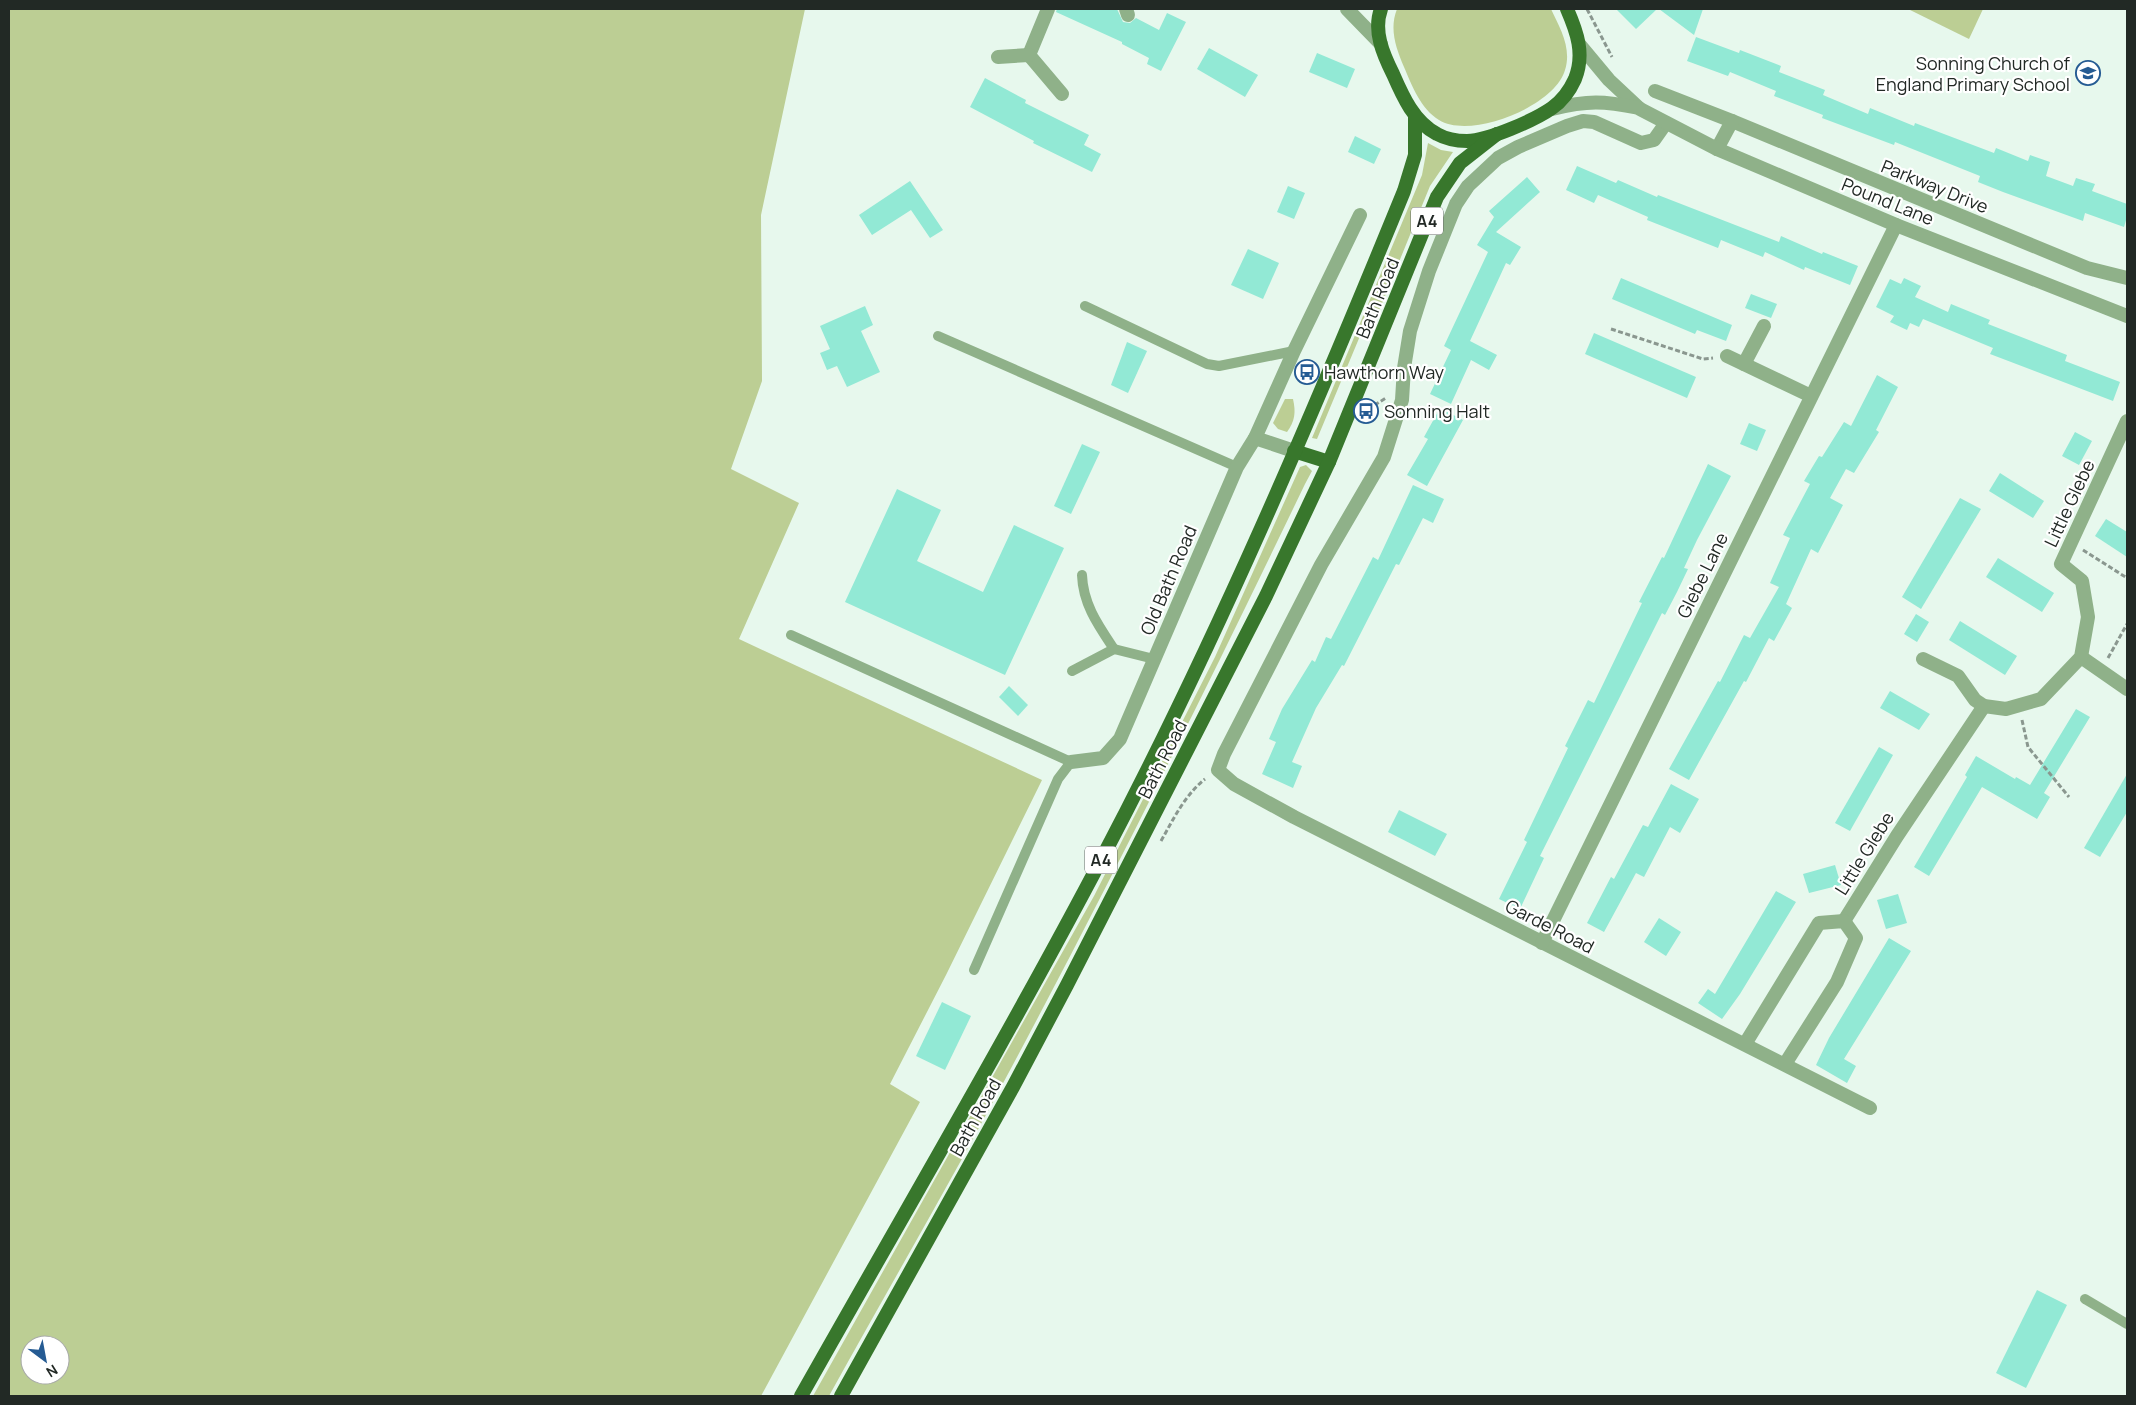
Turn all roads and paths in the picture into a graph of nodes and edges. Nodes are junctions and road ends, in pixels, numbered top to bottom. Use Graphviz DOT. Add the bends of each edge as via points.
graph roads {
  1 [pos="1048,9"];
  2 [pos="1347,9"];
  3 [pos="1381,9"];
  4 [pos="1567,9"];
  5 [pos="1586,9"];
  6 [pos="1381,44"];
  7 [pos="1579,44"];
  8 [pos="1030,56"];
  9 [pos="998,57"];
  10 [pos="1614,59"];
  11 [pos="1655,91"];
  12 [pos="1062,94"];
  13 [pos="1552,108"];
  14 [pos="1640,109"];
  15 [pos="1415,116"];
  16 [pos="1732,121"];
  17 [pos="1666,123"];
  18 [pos="1497,134"];
  19 [pos="1717,149"];
  20 [pos="1360,215"];
  21 [pos="1896,224"];
  22 [pos="2127,278"];
  23 [pos="1085,306"];
  24 [pos="2127,316"];
  25 [pos="1764,326"];
  26 [pos="1611,329"];
  27 [pos="938,336"];
  28 [pos="1294,351"];
  29 [pos="1727,356"];
  30 [pos="1744,364"];
  31 [pos="1811,396"];
  32 [pos="2127,421"];
  33 [pos="1255,438"];
  34 [pos="1294,451"];
  35 [pos="1329,462"];
  36 [pos="1237,467"];
  37 [pos="2072,544"];
  38 [pos="1082,575"];
  39 [pos="2127,578"];
  40 [pos="2127,624"];
  41 [pos="792,635"];
  42 [pos="1114,649"];
  43 [pos="2081,657"];
  44 [pos="1154,659"];
  45 [pos="1924,660"];
  46 [pos="1072,670"];
  47 [pos="2100,671"];
  48 [pos="2127,689"];
  49 [pos="2019,705"];
  50 [pos="1984,706"];
  51 [pos="1071,762"];
  52 [pos="2069,797"];
  53 [pos="1844,922"];
  54 [pos="1542,943"];
  55 [pos="974,970"];
  56 [pos="1745,1044"];
  57 [pos="1784,1064"];
  58 [pos="1870,1108"];
  59 [pos="2085,1299"];
  60 [pos="2127,1324"];
  61 [pos="801,1396"];
  62 [pos="841,1396"];
  1 -- 8 [label="street"];
  2 -- 6 [label="street"];
  3 -- 6 [label="main road" via="1377,26"];
  4 -- 7 [label="main road"];
  5 -- 10 [label="path"];
  6 -- 15 [label="main road"];
  7 -- 13 [label="main road" via="1575,78"];
  7 -- 14 [label="street, Pound Lane" via="1609,80"];
  8 -- 9 [label="street"];
  8 -- 12 [label="street"];
  11 -- 16 [label="street, Parkway Drive"];
  13 -- 14 [label="street, Pound Lane" via="1589,101"];
  13 -- 18 [label="main road"];
  14 -- 17 [label="street, Pound Lane"];
  15 -- 18 [label="main road" via="1430,130 1448,138 1468,141"];
  15 -- 34 [label="main road, Bath Road / A4" via="1415,155 1410,177"];
  16 -- 19 [label="street"];
  16 -- 22 [label="street, Parkway Drive" via="2087,268"];
  17 -- 19 [label="street, Pound Lane"];
  17 -- 54 [label="street, Garde Road" via="1654,140 1640,143 1594,122 1567,126 1498,158 1468,186 1452,212 1413,322 1402,400 1384,457 1321,565 1218,770 1234,784 1294,817"];
  18 -- 35 [label="main road, Bath Road / A4" via="1460,163 1437,197"];
  19 -- 21 [label="street, Pound Lane"];
  20 -- 28 [label="street, Old Bath Road"];
  21 -- 24 [label="street, Pound Lane"];
  21 -- 31 [label="street, Glebe Lane"];
  23 -- 28 [label="lane" via="1207,364 1219,366"];
  25 -- 30 [label="street"];
  26 -- 29 [label="path" via="1703,359"];
  27 -- 36 [label="lane"];
  28 -- 33 [label="street, Old Bath Road"];
  29 -- 30 [label="street"];
  30 -- 31 [label="street"];
  31 -- 54 [label="street, Glebe Lane"];
  32 -- 37 [label="street, Little Glebe"];
  33 -- 34 [label="street"];
  33 -- 36 [label="street, Old Bath Road"];
  34 -- 35 [label="main road"];
  34 -- 61 [label="main road, Bath Road / A4" via="1194,672 1103,856"];
  35 -- 62 [label="main road, Bath Road / A4" via="1266,596 1103,918"];
  36 -- 44 [label="street, Old Bath Road"];
  37 -- 39 [label="path"];
  37 -- 43 [label="street, Little Glebe" via="2061,564 2082,581 2088,617"];
  38 -- 42 [label="lane" via="1083,591 1096,622"];
  40 -- 47 [label="path"];
  41 -- 51 [label="lane"];
  42 -- 44 [label="lane"];
  42 -- 46 [label="lane"];
  43 -- 47 [label="street"];
  43 -- 49 [label="street" via="2041,699"];
  44 -- 51 [label="street, Old Bath Road" via="1120,739 1103,758"];
  45 -- 50 [label="street" via="1958,676 1975,700"];
  47 -- 48 [label="street"];
  49 -- 50 [label="street" via="2006,709"];
  49 -- 52 [label="path" via="2028,747"];
  50 -- 53 [label="street, Little Glebe" via="1896,836"];
  51 -- 55 [label="lane" via="1058,778"];
  53 -- 56 [label="street, Little Glebe" via="1819,923"];
  53 -- 57 [label="street, Little Glebe" via="1856,938 1837,982"];
  54 -- 56 [label="street, Garde Road"];
  56 -- 57 [label="street, Garde Road"];
  57 -- 58 [label="street, Garde Road"];
  59 -- 60 [label="lane"];
}
